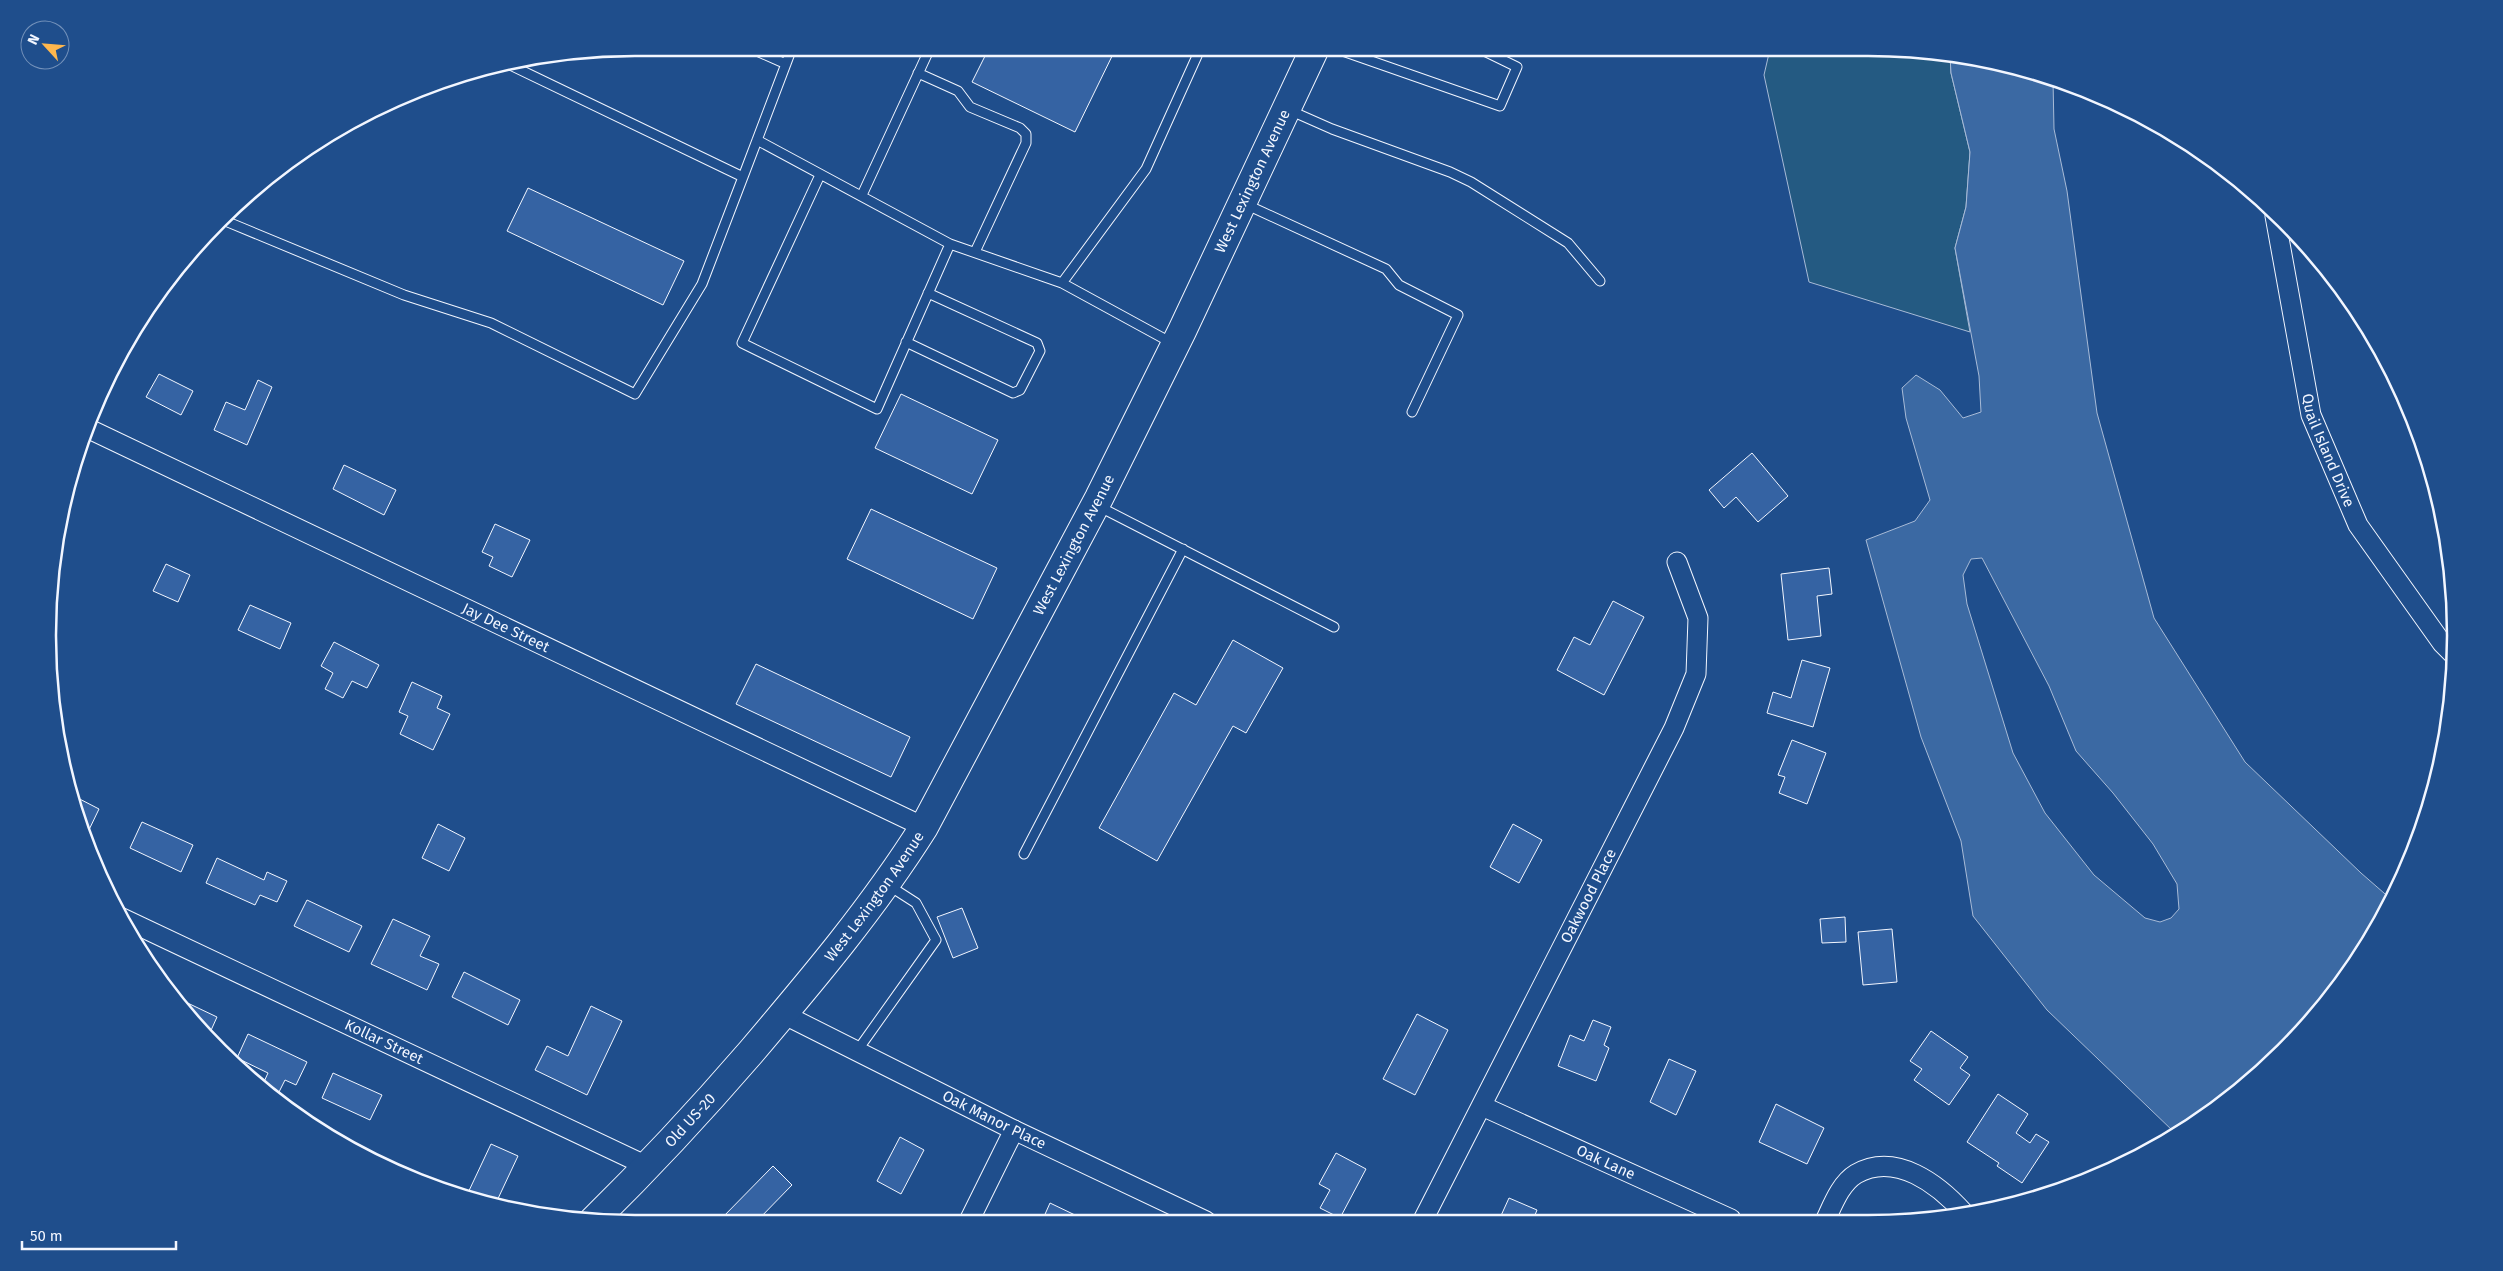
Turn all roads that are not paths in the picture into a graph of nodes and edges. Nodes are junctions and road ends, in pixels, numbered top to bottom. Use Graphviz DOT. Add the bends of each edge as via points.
graph roads {
  1 [pos="768,56"];
  2 [pos="789,56"];
  3 [pos="926,56"];
  4 [pos="1197,56"];
  5 [pos="1311,56"];
  6 [pos="1357,56"];
  7 [pos="1494,56"];
  8 [pos="786,64"];
  9 [pos="517,68"];
  10 [pos="918,73"];
  11 [pos="1287,108"];
  12 [pos="757,140"];
  13 [pos="820,175"];
  14 [pos="743,177"];
  15 [pos="862,195"];
  16 [pos="1242,203"];
  17 [pos="230,223"];
  18 [pos="2277,226"];
  19 [pos="950,244"];
  20 [pos="975,252"];
  21 [pos="1600,281"];
  22 [pos="1062,283"];
  23 [pos="928,292"];
  24 [pos="906,342"];
  25 [pos="1175,345"];
  26 [pos="1412,412"];
  27 [pos="94,431"];
  28 [pos="1096,504"];
  29 [pos="1183,550"];
  30 [pos="1677,562"];
  31 [pos="1334,627"];
  32 [pos="2447,648"];
  33 [pos="924,827"];
  34 [pos="1024,854"];
  35 [pos="887,884"];
  36 [pos="133,923"];
  37 [pos="785,1015"];
  38 [pos="858,1051"];
  39 [pos="1482,1106"];
  40 [pos="1014,1130"];
  41 [pos="649,1166"];
  42 [pos="1959,1207"];
  43 [pos="601,1214"];
  44 [pos="972,1215"];
  45 [pos="1195,1215"];
  46 [pos="1426,1215"];
  47 [pos="1722,1215"];
  48 [pos="1828,1215"];
  1 -- 8 [label="lane"];
  2 -- 8 [label="lane"];
  3 -- 10 [label="lane"];
  4 -- 22 [label="lane" via="1146,168"];
  5 -- 11 [label="main road, West Lexington Avenue"];
  6 -- 7 [label="lane" via="1500,106 1517,67"];
  8 -- 12 [label="lane"];
  9 -- 14 [label="lane"];
  10 -- 15 [label="lane"];
  10 -- 20 [label="lane" via="958,91 970,107 1020,128 1026,134 1026,143"];
  11 -- 16 [label="main road, West Lexington Avenue"];
  11 -- 21 [label="lane" via="1332,129 1471,182 1568,242"];
  12 -- 13 [label="lane"];
  12 -- 14 [label="lane"];
  13 -- 15 [label="lane"];
  13 -- 24 [label="lane" via="742,343 877,409"];
  14 -- 17 [label="lane" via="702,284 635,394 491,323 404,295"];
  15 -- 19 [label="lane"];
  16 -- 25 [label="main road, West Lexington Avenue"];
  16 -- 26 [label="lane" via="1386,269 1399,285 1458,315"];
  18 -- 32 [label="street, Quail Island Drive" via="2311,415 2358,526"];
  19 -- 20 [label="lane"];
  19 -- 23 [label="lane"];
  20 -- 22 [label="lane"];
  22 -- 25 [label="lane"];
  23 -- 24 [label="lane"];
  23 -- 24 [label="lane" via="1037,343 1040,351 1020,390 1013,393"];
  25 -- 28 [label="main road, West Lexington Avenue"];
  27 -- 33 [label="street, Jay Dee Street"];
  28 -- 29 [label="lane"];
  28 -- 33 [label="main road, West Lexington Avenue"];
  29 -- 31 [label="lane"];
  29 -- 34 [label="lane"];
  30 -- 39 [label="street, Oakwood Place" via="1698,618 1696,674 1674,728"];
  33 -- 35 [label="main road, West Lexington Avenue"];
  35 -- 37 [label="main road, West Lexington Avenue"];
  35 -- 38 [label="lane" via="916,903 936,940"];
  36 -- 41 [label="street, Kollar Street"];
  37 -- 38 [label="street, Oak Manor Place"];
  37 -- 41 [label="main road, Old US-20"];
  38 -- 40 [label="street, Oak Manor Place"];
  39 -- 46 [label="street, Oakwood Place"];
  39 -- 47 [label="street, Oak Lane"];
  40 -- 44 [label="street"];
  40 -- 45 [label="street, Oak Manor Place"];
  41 -- 43 [label="main road, Old US-20"];
  42 -- 48 [label="street" via="1947,1193 1916,1173 1885,1166 1856,1174 1837,1195"];
}
